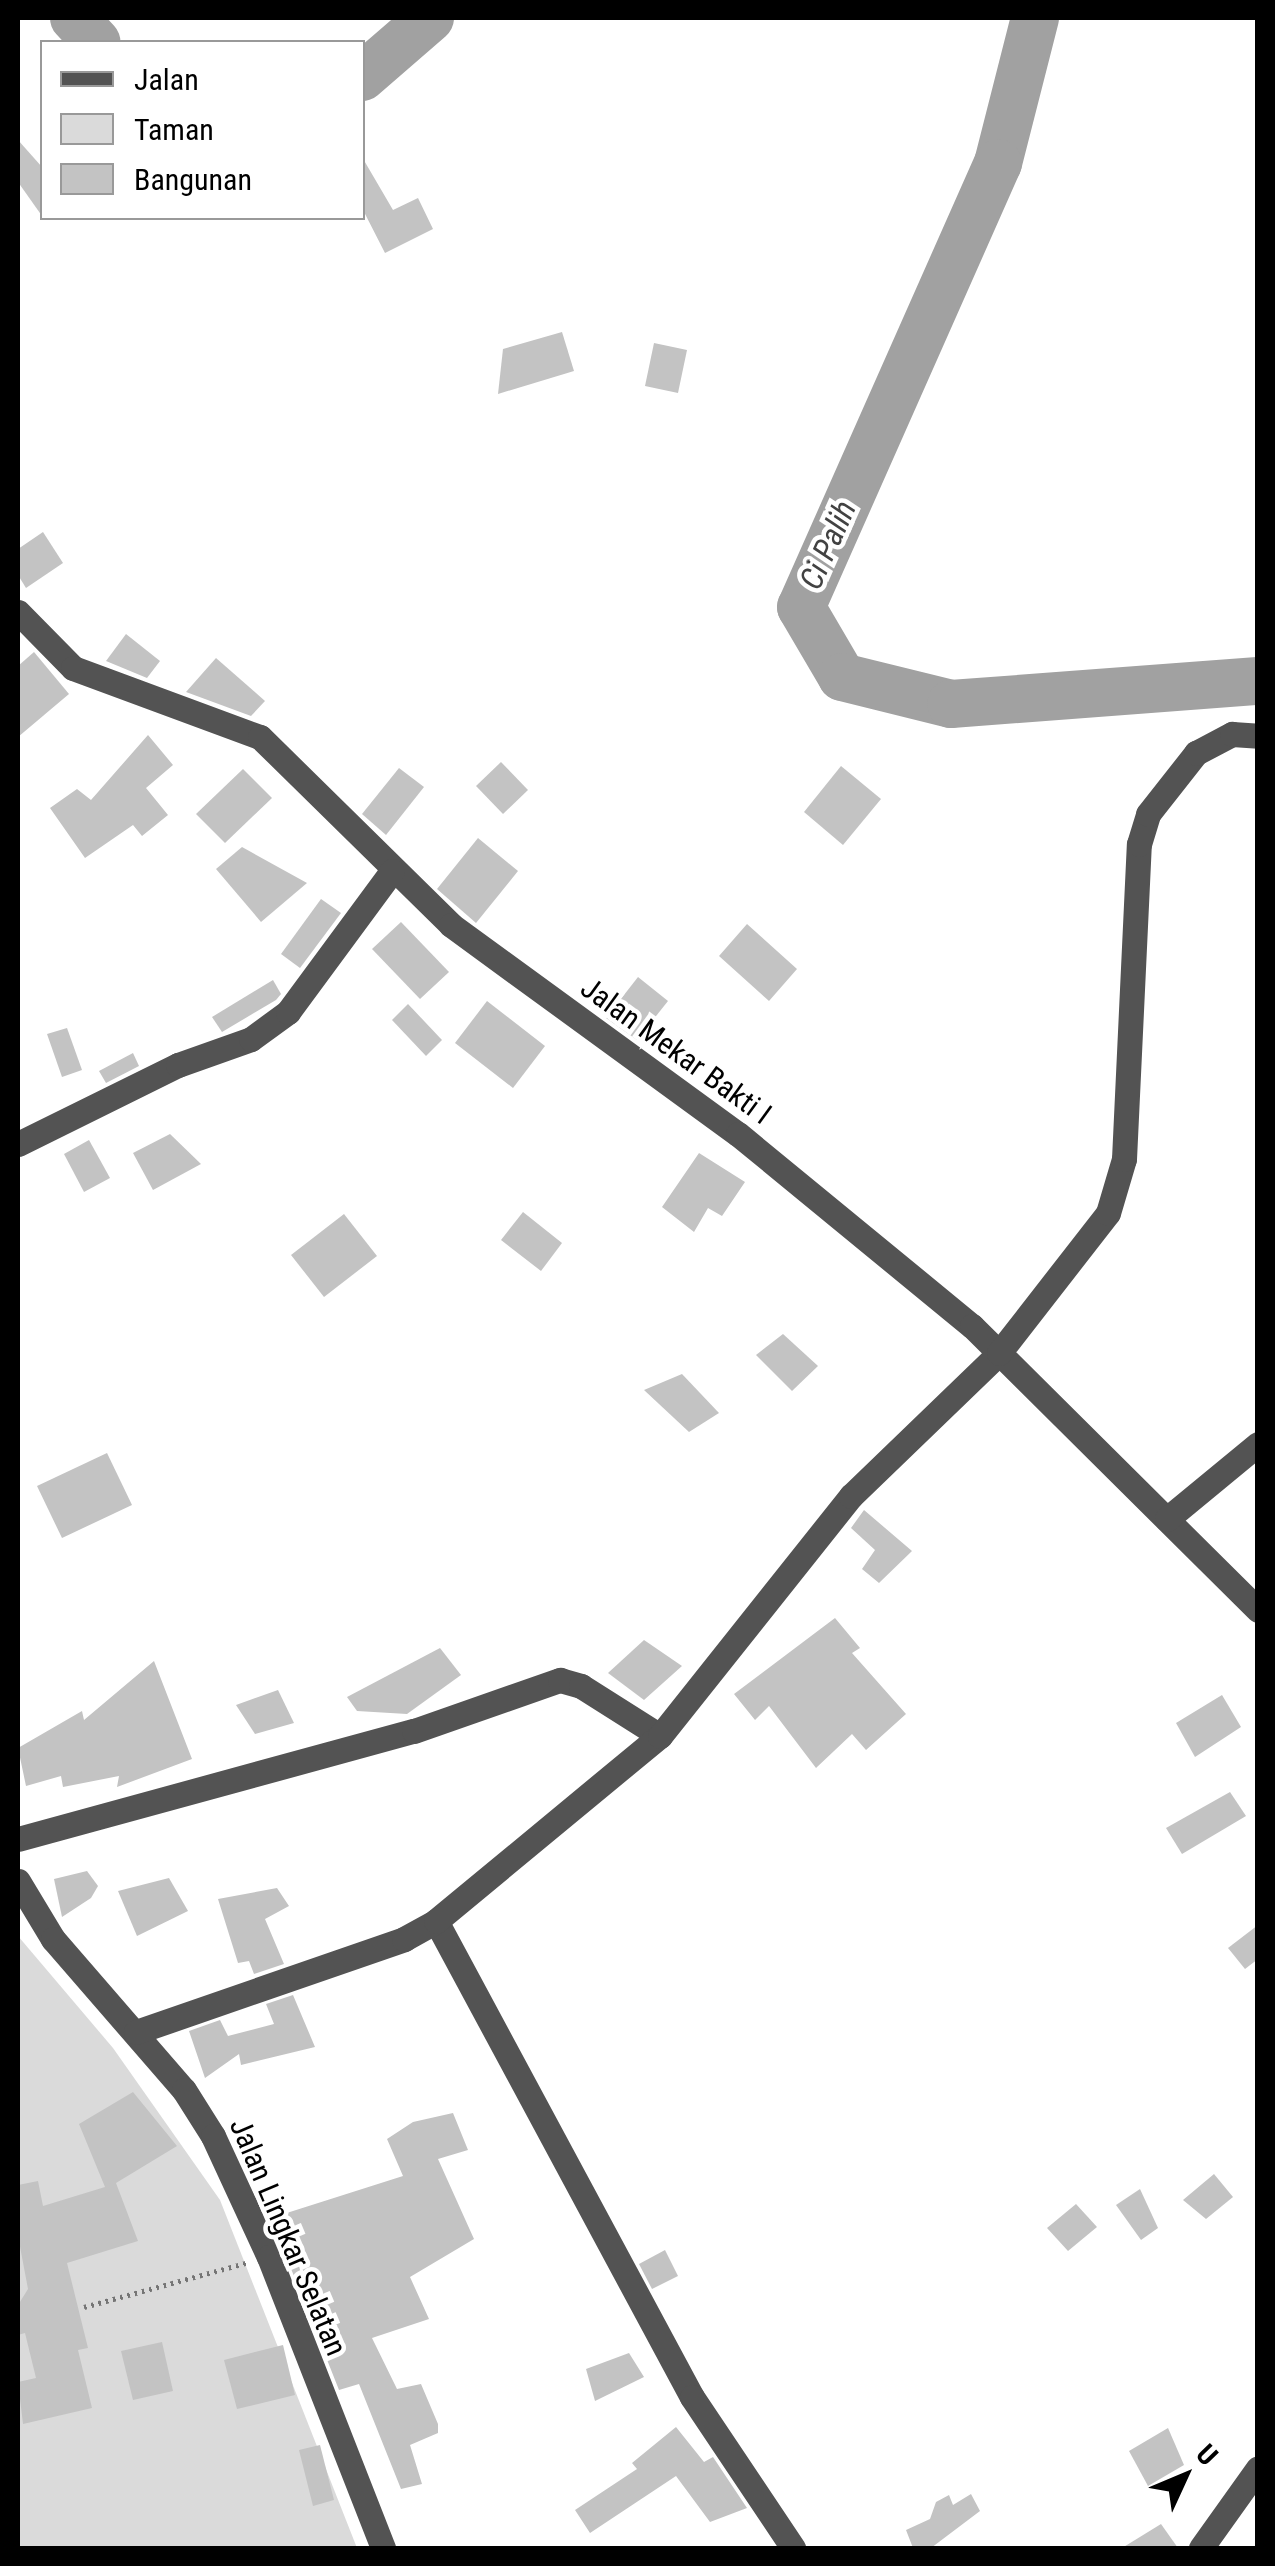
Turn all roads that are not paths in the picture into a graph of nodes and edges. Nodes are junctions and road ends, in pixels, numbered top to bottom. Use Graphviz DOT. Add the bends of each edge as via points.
graph roads {
  1 [pos="18,612"];
  2 [pos="1258,736"];
  3 [pos="392,871"];
  4 [pos="18,1144"];
  5 [pos="999,1353"];
  6 [pos="1258,1444"];
  7 [pos="1166,1519"];
  8 [pos="1258,1610"];
  9 [pos="660,1736"];
  10 [pos="18,1840"];
  11 [pos="18,1881"];
  12 [pos="436,1922"];
  13 [pos="136,2032"];
  14 [pos="1258,2468"];
  15 [pos="383,2548"];
  16 [pos="793,2548"];
  17 [pos="1201,2548"];
  1 -- 3 [label="street, Jalan Mekar Bakti I" via="73,668 260,737"];
  2 -- 5 [label="street" via="1232,734 1196,753 1148,814 1140,844 1124,1159 1108,1214"];
  3 -- 4 [label="street" via="288,1012 251,1039 178,1065"];
  3 -- 5 [label="street, Jalan Mekar Bakti I" via="451,926 752,1146"];
  5 -- 7 [label="street, Jalan Mekar Bakti I"];
  5 -- 9 [label="street" via="851,1496"];
  6 -- 7 [label="street"];
  7 -- 8 [label="street, Jalan Mekar Bakti I"];
  9 -- 10 [label="street" via="581,1686 560,1680 414,1731"];
  9 -- 12 [label="street"];
  11 -- 13 [label="street, Jalan Lingkar Selatan" via="53,1939"];
  12 -- 13 [label="street"];
  12 -- 16 [label="street" via="692,2397"];
  13 -- 15 [label="street, Jalan Lingkar Selatan" via="212,2136 268,2256"];
  14 -- 17 [label="street"];
}
